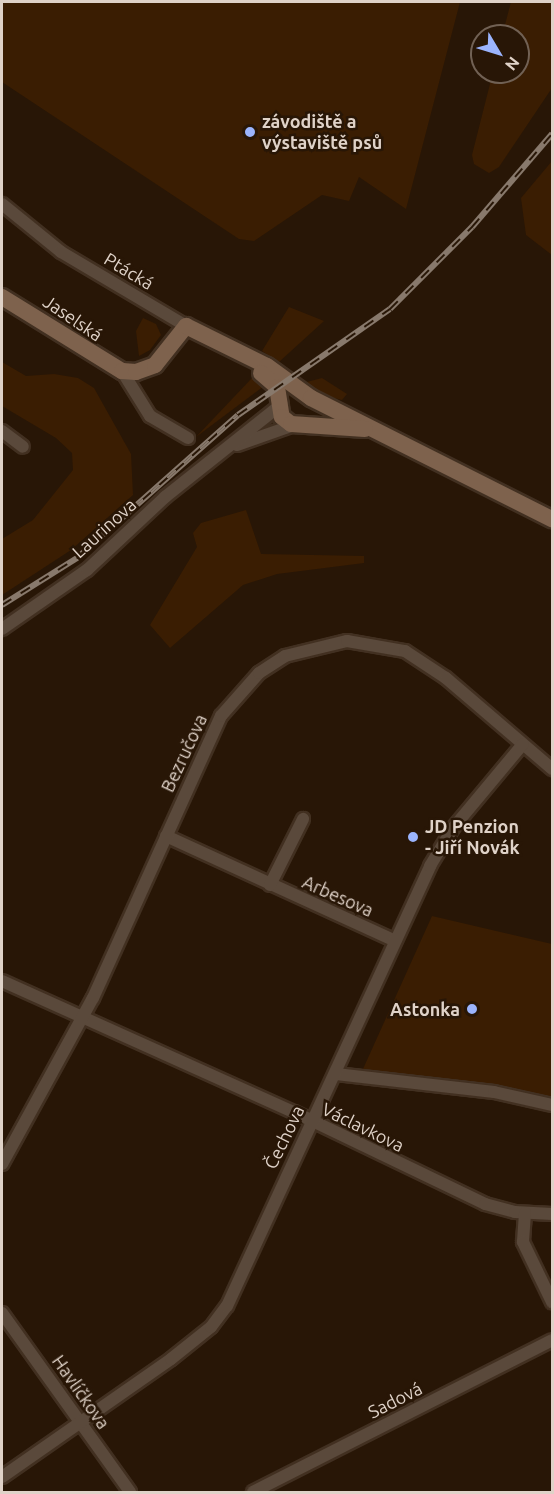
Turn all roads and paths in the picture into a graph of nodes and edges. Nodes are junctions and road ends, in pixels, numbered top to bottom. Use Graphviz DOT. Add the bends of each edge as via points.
graph roads {
  1 [pos="2,204"];
  2 [pos="2,297"];
  3 [pos="186,326"];
  4 [pos="245,359"];
  5 [pos="122,371"];
  6 [pos="311,398"];
  7 [pos="282,404"];
  8 [pos="301,424"];
  9 [pos="377,429"];
  10 [pos="2,431"];
  11 [pos="188,438"];
  12 [pos="23,447"];
  13 [pos="227,449"];
  14 [pos="552,519"];
  15 [pos="2,629"];
  16 [pos="523,744"];
  17 [pos="552,769"];
  18 [pos="303,819"];
  19 [pos="166,836"];
  20 [pos="270,885"];
  21 [pos="393,940"];
  22 [pos="2,981"];
  23 [pos="82,1015"];
  24 [pos="336,1074"];
  25 [pos="552,1105"];
  26 [pos="310,1122"];
  27 [pos="2,1164"];
  28 [pos="525,1213"];
  29 [pos="552,1214"];
  30 [pos="552,1302"];
  31 [pos="2,1312"];
  32 [pos="552,1340"];
  33 [pos="80,1422"];
  34 [pos="2,1477"];
  35 [pos="130,1492"];
  36 [pos="253,1492"];
  1 -- 3 [label="street, Ptácká" via="70,258"];
  2 -- 5 [label="street, Jaselská"];
  3 -- 4 [label="street, Ptácká"];
  3 -- 5 [label="street" via="155,365 136,372"];
  4 -- 6 [label="street, Ptácká" via="267,366"];
  4 -- 7 [label="street, Ptácká" via="277,387"];
  5 -- 11 [label="street, Jaselská" via="150,416"];
  6 -- 7 [label="street" via="293,397"];
  6 -- 8 [label="street" via="318,411"];
  6 -- 9 [label="street, Ptácká"];
  7 -- 8 [label="street" via="282,417"];
  7 -- 13 [label="street, Laurinova"];
  8 -- 9 [label="street, Ptácká"];
  8 -- 13 [label="street, Laurinova"];
  9 -- 14 [label="street, Ptácká"];
  10 -- 12 [label="street"];
  13 -- 15 [label="street, Laurinova" via="165,497 87,570"];
  16 -- 17 [label="street, Bezručova"];
  16 -- 19 [label="street, Bezručova" via="446,678 405,651 347,641 316,647 285,656 230,703 207,742"];
  16 -- 21 [label="street, Čechova" via="453,828"];
  18 -- 20 [label="street"];
  19 -- 20 [label="street, Arbesova"];
  19 -- 23 [label="street, Bezručova"];
  20 -- 21 [label="street, Arbesova"];
  21 -- 24 [label="street, Čechova"];
  22 -- 23 [label="street, Václavkova"];
  23 -- 26 [label="street, Václavkova"];
  23 -- 27 [label="street, Bezručova"];
  24 -- 25 [label="street" via="494,1092"];
  24 -- 26 [label="street, Čechova"];
  26 -- 28 [label="street, Václavkova" via="486,1204"];
  26 -- 33 [label="street, Čechova" via="227,1306 211,1327"];
  28 -- 29 [label="street, Václavkova"];
  28 -- 30 [label="street" via="523,1242"];
  31 -- 33 [label="street, Havlíčkova"];
  32 -- 36 [label="street, Sadová"];
  33 -- 34 [label="street, Čechova"];
  33 -- 35 [label="street, Havlíčkova"];
}
